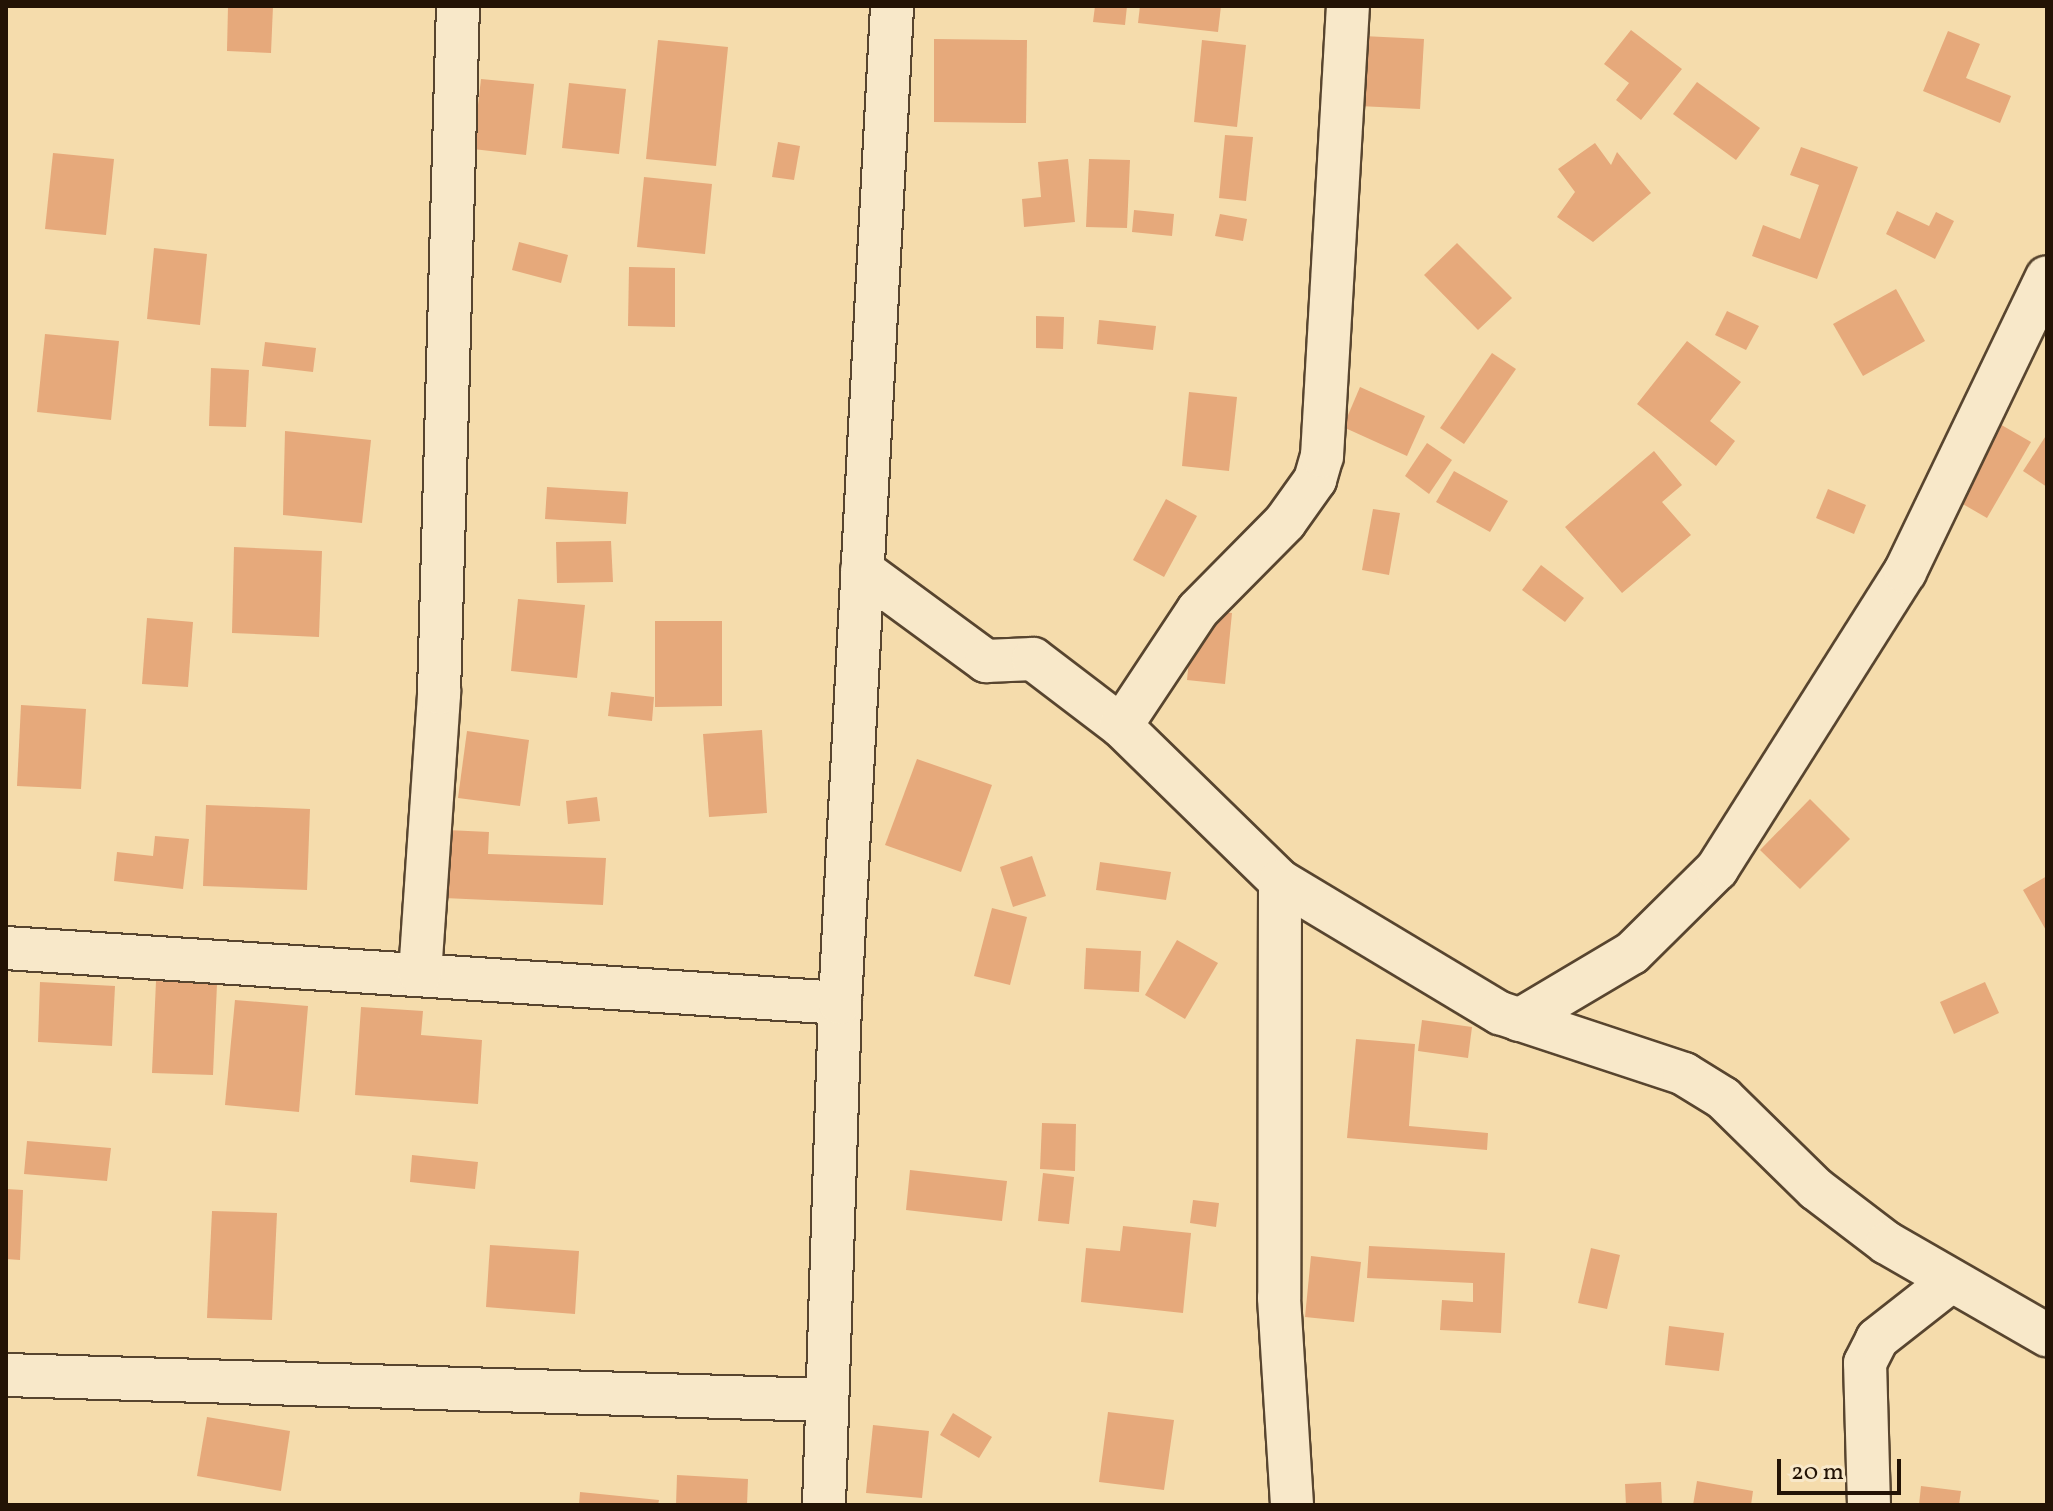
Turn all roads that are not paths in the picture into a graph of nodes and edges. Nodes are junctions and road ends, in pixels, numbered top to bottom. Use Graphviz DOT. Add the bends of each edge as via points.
graph roads {
  1 [pos="458,6"];
  2 [pos="892,6"];
  3 [pos="1348,6"];
  4 [pos="2047,277"];
  5 [pos="862,570"];
  6 [pos="1121,726"];
  7 [pos="1280,881"];
  8 [pos="6,948"];
  9 [pos="420,974"];
  10 [pos="840,1003"];
  11 [pos="1519,1020"];
  12 [pos="1951,1281"];
  13 [pos="2047,1335"];
  14 [pos="6,1375"];
  15 [pos="826,1400"];
  16 [pos="824,1505"];
  17 [pos="1292,1505"];
  18 [pos="1869,1505"];
  1 -- 9 [label="street" via="439,693"];
  2 -- 5 [label="street"];
  3 -- 6 [label="street" via="1315,480 1285,522 1198,610"];
  4 -- 11 [label="street" via="1905,572 1717,869 1632,953"];
  5 -- 6 [label="street" via="986,661 1033,659"];
  5 -- 10 [label="street"];
  6 -- 7 [label="street"];
  7 -- 11 [label="street" via="1466,997"];
  7 -- 17 [label="street" via="1279,1298"];
  8 -- 9 [label="street"];
  9 -- 10 [label="street"];
  10 -- 15 [label="street"];
  11 -- 12 [label="street" via="1684,1074 1723,1098 1816,1189"];
  12 -- 13 [label="street"];
  12 -- 18 [label="street" via="1877,1339 1865,1363"];
  14 -- 15 [label="street"];
  15 -- 16 [label="street"];
}
